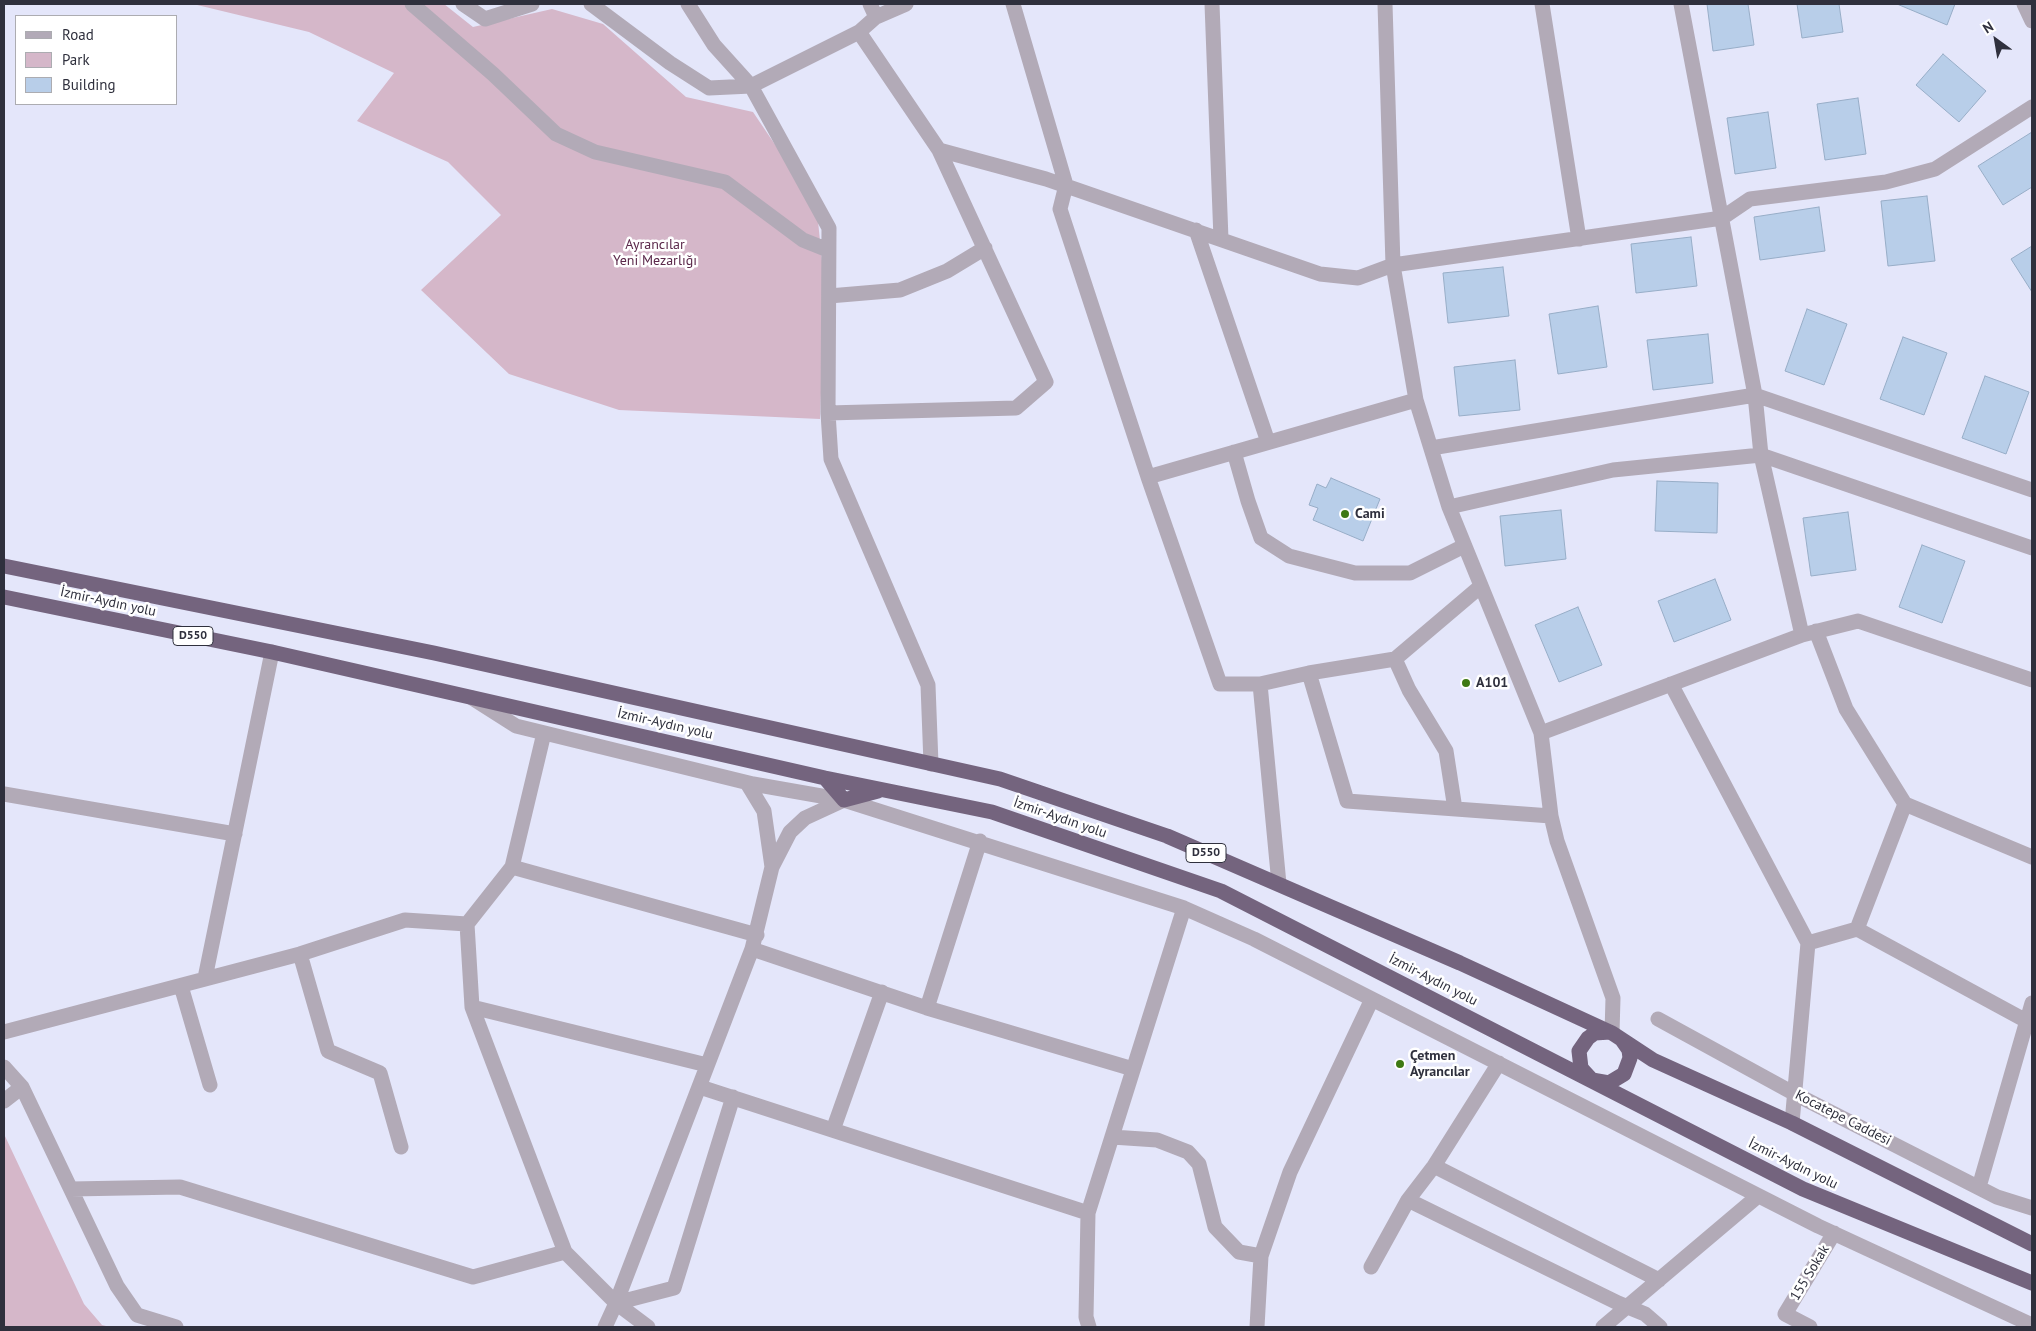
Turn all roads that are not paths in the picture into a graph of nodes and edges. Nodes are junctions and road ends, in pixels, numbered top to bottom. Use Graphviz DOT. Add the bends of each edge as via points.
graph roads {
  1 [pos="412,4"];
  2 [pos="463,4"];
  3 [pos="532,4"];
  4 [pos="591,4"];
  5 [pos="688,4"];
  6 [pos="906,4"];
  7 [pos="1013,4"];
  8 [pos="1212,4"];
  9 [pos="1385,4"];
  10 [pos="1542,4"];
  11 [pos="1681,4"];
  12 [pos="2024,4"];
  13 [pos="873,10"];
  14 [pos="2032,21"];
  15 [pos="858,32"];
  16 [pos="752,86"];
  17 [pos="2032,106"];
  18 [pos="939,150"];
  19 [pos="1066,186"];
  20 [pos="1722,218"];
  21 [pos="1196,230"];
  22 [pos="1578,238"];
  23 [pos="1221,239"];
  24 [pos="984,248"];
  25 [pos="828,250"];
  26 [pos="1394,266"];
  27 [pos="829,296"];
  28 [pos="1756,395"];
  29 [pos="1416,400"];
  30 [pos="828,413"];
  31 [pos="1268,442"];
  32 [pos="1431,448"];
  33 [pos="1234,452"];
  34 [pos="1760,455"];
  35 [pos="1148,477"];
  36 [pos="2032,490"];
  37 [pos="1448,507"];
  38 [pos="1464,546"];
  39 [pos="2032,548"];
  40 [pos="4,566"];
  41 [pos="1481,586"];
  42 [pos="4,597"];
  43 [pos="1809,633"];
  44 [pos="272,652"];
  45 [pos="1395,659"];
  46 [pos="1309,673"];
  47 [pos="2032,680"];
  48 [pos="1260,684"];
  49 [pos="1670,684"];
  50 [pos="467,695"];
  51 [pos="544,733"];
  52 [pos="1541,733"];
  53 [pos="931,764"];
  54 [pos="824,778"];
  55 [pos="747,783"];
  56 [pos="883,790"];
  57 [pos="4,794"];
  58 [pos="844,800"];
  59 [pos="1905,804"];
  60 [pos="1454,809"];
  61 [pos="1552,816"];
  62 [pos="236,834"];
  63 [pos="980,842"];
  64 [pos="2032,857"];
  65 [pos="512,867"];
  66 [pos="772,867"];
  67 [pos="1278,884"];
  68 [pos="1184,908"];
  69 [pos="468,924"];
  70 [pos="1858,929"];
  71 [pos="755,942"];
  72 [pos="1808,944"];
  73 [pos="300,954"];
  74 [pos="205,978"];
  75 [pos="181,986"];
  76 [pos="882,992"];
  77 [pos="1372,999"];
  78 [pos="2032,1003"];
  79 [pos="472,1007"];
  80 [pos="927,1008"];
  81 [pos="1658,1019"];
  82 [pos="2030,1023"];
  83 [pos="4,1032"];
  84 [pos="1616,1036"];
  85 [pos="1499,1064"];
  86 [pos="707,1065"];
  87 [pos="4,1067"];
  88 [pos="1133,1069"];
  89 [pos="1592,1080"];
  90 [pos="210,1085"];
  91 [pos="22,1087"];
  92 [pos="700,1087"];
  93 [pos="1794,1094"];
  94 [pos="733,1097"];
  95 [pos="4,1101"];
  96 [pos="1792,1123"];
  97 [pos="833,1130"];
  98 [pos="1112,1137"];
  99 [pos="401,1148"];
  100 [pos="1434,1166"];
  101 [pos="1979,1187"];
  102 [pos="71,1189"];
  103 [pos="1758,1196"];
  104 [pos="1408,1200"];
  105 [pos="2032,1208"];
  106 [pos="1088,1213"];
  107 [pos="1834,1233"];
  108 [pos="2032,1244"];
  109 [pos="565,1252"];
  110 [pos="1261,1256"];
  111 [pos="1371,1267"];
  112 [pos="1659,1280"];
  113 [pos="2032,1283"];
  114 [pos="616,1303"];
  115 [pos="1628,1307"];
  116 [pos="2032,1326"];
  117 [pos="176,1327"];
  118 [pos="604,1327"];
  119 [pos="648,1327"];
  120 [pos="1089,1327"];
  121 [pos="1257,1327"];
  122 [pos="1602,1327"];
  123 [pos="1660,1327"];
  124 [pos="1810,1327"];
  1 -- 25 [label="street" via="556,134 595,152 724,182 803,240"];
  2 -- 3 [label="street" via="486,20"];
  4 -- 16 [label="street" via="709,88"];
  5 -- 16 [label="street" via="714,45"];
  6 -- 13 [label="street"];
  7 -- 19 [label="street"];
  8 -- 23 [label="street"];
  9 -- 26 [label="street"];
  10 -- 22 [label="street"];
  11 -- 20 [label="street"];
  12 -- 14 [label="street"];
  13 -- 15 [label="street"];
  15 -- 16 [label="street"];
  15 -- 18 [label="street"];
  16 -- 25 [label="street" via="829,228"];
  17 -- 20 [label="street" via="1935,169 1886,182 1750,199"];
  18 -- 19 [label="street"];
  18 -- 24 [label="street"];
  19 -- 21 [label="street"];
  19 -- 35 [label="street" via="1060,209"];
  20 -- 22 [label="street"];
  20 -- 28 [label="street"];
  21 -- 23 [label="street"];
  21 -- 31 [label="street"];
  22 -- 26 [label="street"];
  23 -- 26 [label="street" via="1320,274 1358,278"];
  24 -- 27 [label="street" via="947,271 900,290"];
  24 -- 30 [label="street" via="1046,382 1016,408"];
  25 -- 27 [label="street"];
  26 -- 29 [label="street"];
  27 -- 30 [label="street"];
  28 -- 32 [label="street"];
  28 -- 34 [label="street"];
  28 -- 36 [label="street"];
  29 -- 31 [label="street"];
  29 -- 32 [label="street"];
  30 -- 53 [label="street" via="831,459 928,685"];
  31 -- 33 [label="street"];
  32 -- 37 [label="street"];
  33 -- 35 [label="street"];
  33 -- 38 [label="street" via="1262,538 1289,556 1355,573 1410,572"];
  34 -- 37 [label="street" via="1613,470"];
  34 -- 39 [label="street"];
  34 -- 43 [label="street"];
  35 -- 48 [label="street" via="1220,684"];
  37 -- 38 [label="street"];
  38 -- 41 [label="street"];
  40 -- 53 [label="highway, İzmir-Aydın yolu / D550" via="434,653"];
  41 -- 45 [label="street"];
  41 -- 52 [label="street"];
  42 -- 44 [label="highway, İzmir-Aydın yolu / D550"];
  43 -- 47 [label="street" via="1858,621"];
  43 -- 49 [label="street"];
  43 -- 59 [label="street" via="1846,708"];
  44 -- 50 [label="highway, İzmir-Aydın yolu / D550"];
  44 -- 62 [label="street"];
  45 -- 46 [label="street"];
  45 -- 60 [label="street" via="1446,751"];
  46 -- 48 [label="street"];
  46 -- 60 [label="street" via="1347,801"];
  48 -- 67 [label="street"];
  49 -- 52 [label="street"];
  49 -- 72 [label="street"];
  50 -- 51 [label="street" via="516,726"];
  50 -- 54 [label="highway, İzmir-Aydın yolu / D550"];
  51 -- 55 [label="street"];
  51 -- 65 [label="street"];
  52 -- 61 [label="street"];
  53 -- 67 [label="highway, İzmir-Aydın yolu / D550" via="1000,780 1167,836"];
  54 -- 56 [label="highway, İzmir-Aydın yolu / D550"];
  54 -- 58 [label="highway"];
  55 -- 58 [label="street"];
  55 -- 66 [label="street" via="764,811"];
  56 -- 58 [label="highway"];
  56 -- 89 [label="highway, İzmir-Aydın yolu / D550" via="992,812 1221,890"];
  57 -- 62 [label="street"];
  58 -- 63 [label="street"];
  58 -- 66 [label="street" via="805,818 790,832"];
  59 -- 64 [label="street"];
  59 -- 70 [label="street"];
  60 -- 61 [label="street"];
  61 -- 84 [label="street" via="1557,841 1613,998"];
  62 -- 74 [label="street"];
  63 -- 68 [label="street"];
  63 -- 80 [label="street"];
  65 -- 69 [label="street"];
  65 -- 71 [label="street"];
  66 -- 71 [label="street"];
  67 -- 84 [label="highway, İzmir-Aydın yolu / D550"];
  68 -- 77 [label="street" via="1254,939"];
  68 -- 88 [label="street"];
  69 -- 73 [label="street" via="405,920"];
  69 -- 79 [label="street"];
  70 -- 72 [label="street"];
  70 -- 82 [label="street"];
  71 -- 76 [label="street"];
  71 -- 86 [label="street"];
  72 -- 93 [label="street"];
  73 -- 74 [label="street"];
  73 -- 99 [label="street" via="328,1051 380,1073"];
  74 -- 75 [label="street"];
  75 -- 83 [label="street"];
  75 -- 90 [label="street"];
  76 -- 80 [label="street"];
  76 -- 97 [label="street"];
  77 -- 85 [label="street"];
  77 -- 110 [label="street" via="1290,1172"];
  78 -- 82 [label="street"];
  79 -- 86 [label="street"];
  79 -- 109 [label="street"];
  80 -- 88 [label="street"];
  81 -- 93 [label="street, Kocatepe Caddesi"];
  82 -- 101 [label="street"];
  84 -- 89 [label="highway" via="1629,1050 1630,1058 1624,1074 1609,1083"];
  84 -- 89 [label="highway" via="1595,1033 1582,1044 1580,1068"];
  84 -- 96 [label="highway, İzmir-Aydın yolu / D550" via="1654,1060"];
  85 -- 100 [label="street"];
  85 -- 103 [label="street"];
  86 -- 92 [label="street"];
  87 -- 91 [label="street"];
  88 -- 98 [label="street"];
  89 -- 113 [label="highway, İzmir-Aydın yolu / D550" via="1803,1189"];
  91 -- 95 [label="street"];
  91 -- 102 [label="street"];
  92 -- 94 [label="street"];
  92 -- 114 [label="street"];
  93 -- 96 [label="street"];
  93 -- 101 [label="street, Kocatepe Caddesi"];
  94 -- 97 [label="street"];
  94 -- 114 [label="street" via="674,1288"];
  96 -- 108 [label="highway, İzmir-Aydın yolu / D550"];
  97 -- 106 [label="street"];
  98 -- 106 [label="street"];
  98 -- 110 [label="street" via="1157,1140 1188,1152 1198,1164 1215,1227 1239,1252"];
  100 -- 104 [label="street"];
  100 -- 112 [label="street"];
  101 -- 105 [label="street, Kocatepe Caddesi" via="1997,1197"];
  102 -- 109 [label="street" via="180,1187 473,1277"];
  102 -- 117 [label="street" via="118,1286 137,1315"];
  103 -- 107 [label="street"];
  103 -- 112 [label="street"];
  104 -- 111 [label="street"];
  104 -- 115 [label="street"];
  106 -- 120 [label="street" via="1086,1317"];
  107 -- 116 [label="street"];
  107 -- 124 [label="street, 155 Sokak" via="1785,1314"];
  109 -- 114 [label="street"];
  110 -- 121 [label="street"];
  112 -- 115 [label="street"];
  114 -- 118 [label="street"];
  114 -- 119 [label="street"];
  115 -- 122 [label="street"];
  115 -- 123 [label="street" via="1645,1314"];
}
